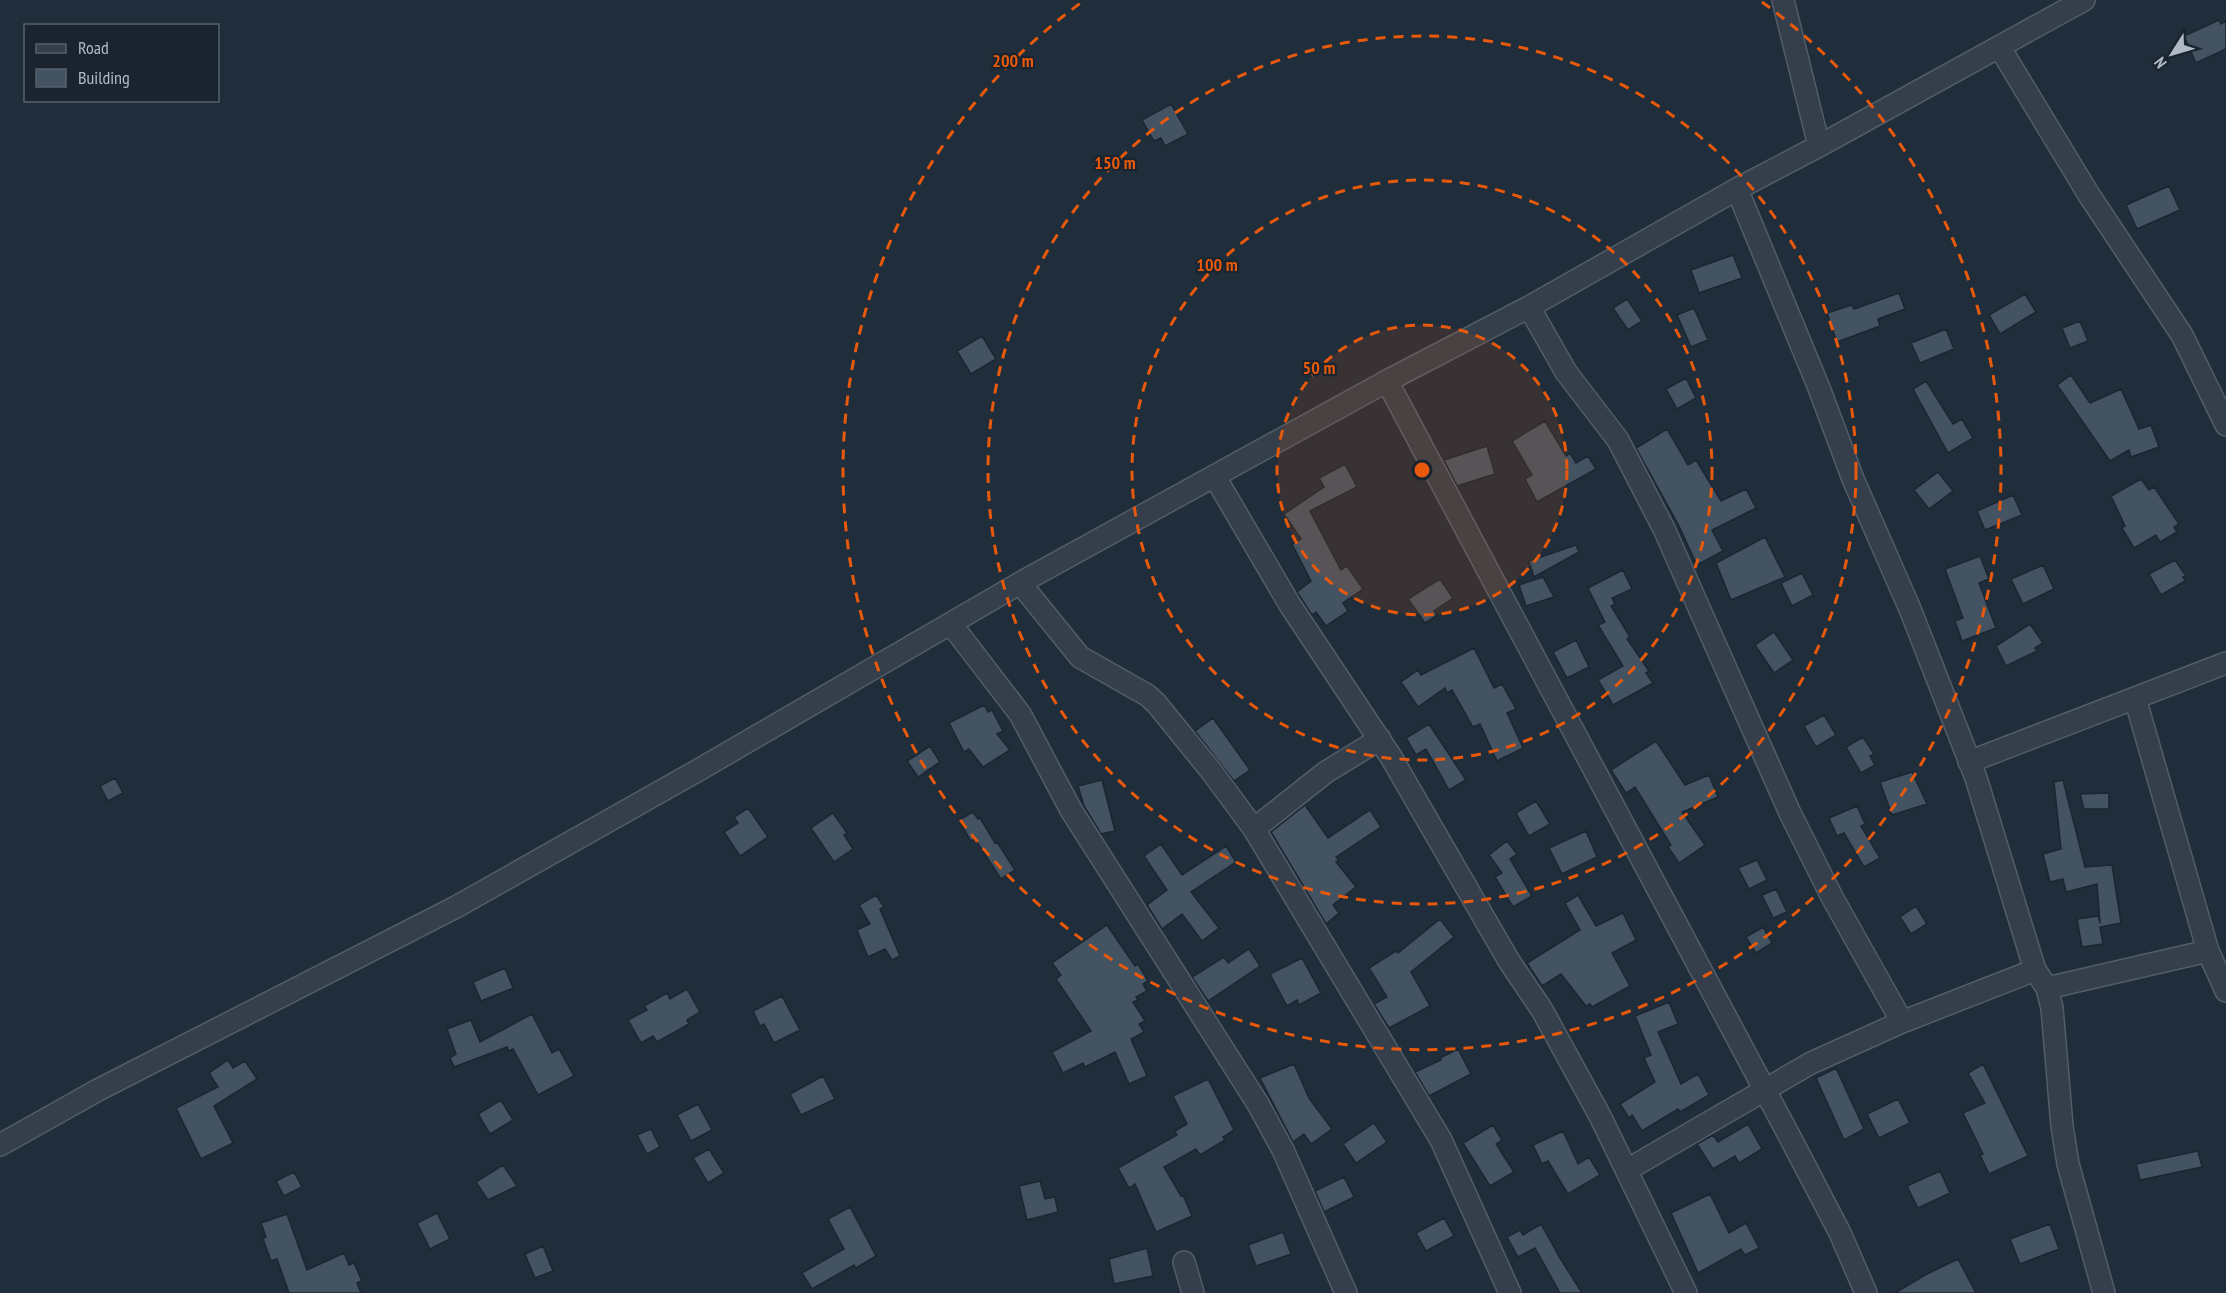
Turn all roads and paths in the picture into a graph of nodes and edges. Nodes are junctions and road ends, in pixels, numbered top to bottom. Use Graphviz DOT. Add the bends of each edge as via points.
graph roads {
  1 [pos="1783,0"];
  2 [pos="2084,0"];
  3 [pos="2000,48"];
  4 [pos="1819,146"];
  5 [pos="1737,189"];
  6 [pos="1529,307"];
  7 [pos="1387,381"];
  8 [pos="2226,425"];
  9 [pos="1215,477"];
  10 [pos="1020,583"];
  11 [pos="951,624"];
  12 [pos="2226,663"];
  13 [pos="2135,698"];
  14 [pos="1380,739"];
  15 [pos="1970,762"];
  16 [pos="1254,829"];
  17 [pos="2208,951"];
  18 [pos="2035,970"];
  19 [pos="2047,988"];
  20 [pos="2226,991"];
  21 [pos="1902,1022"];
  22 [pos="1764,1089"];
  23 [pos="0,1145"];
  24 [pos="1627,1170"];
  25 [pos="1184,1262"];
  26 [pos="1194,1293"];
  27 [pos="1346,1293"];
  28 [pos="1510,1293"];
  29 [pos="1686,1293"];
  30 [pos="1866,1293"];
  31 [pos="2104,1293"];
  1 -- 4 [label="street"];
  2 -- 3 [label="street"];
  3 -- 4 [label="street"];
  3 -- 8 [label="street" via="2089,195 2182,335"];
  4 -- 5 [label="street"];
  5 -- 6 [label="street"];
  5 -- 15 [label="street"];
  6 -- 7 [label="street"];
  6 -- 21 [label="street" via="1566,372 1618,440 1664,529 1790,813"];
  7 -- 9 [label="street"];
  7 -- 22 [label="street"];
  9 -- 10 [label="street"];
  9 -- 14 [label="street" via="1290,606"];
  10 -- 11 [label="street"];
  10 -- 16 [label="street" via="1080,657 1156,704"];
  11 -- 23 [label="street" via="456,907 98,1090"];
  11 -- 27 [label="street" via="1020,714 1071,810 1258,1104 1284,1150"];
  12 -- 13 [label="street"];
  13 -- 15 [label="street"];
  13 -- 17 [label="street"];
  14 -- 16 [label="street" via="1326,772"];
  14 -- 24 [label="street" via="1509,961 1542,1010"];
  15 -- 18 [label="street"];
  16 -- 28 [label="street" via="1441,1140"];
  17 -- 19 [label="street"];
  17 -- 20 [label="street"];
  18 -- 19 [label="street"];
  18 -- 21 [label="street"];
  19 -- 31 [label="street" via="2068,1164"];
  21 -- 22 [label="street"];
  22 -- 24 [label="street"];
  22 -- 30 [label="street" via="1840,1233"];
  24 -- 29 [label="street"];
  25 -- 26 [label="street"];
}
